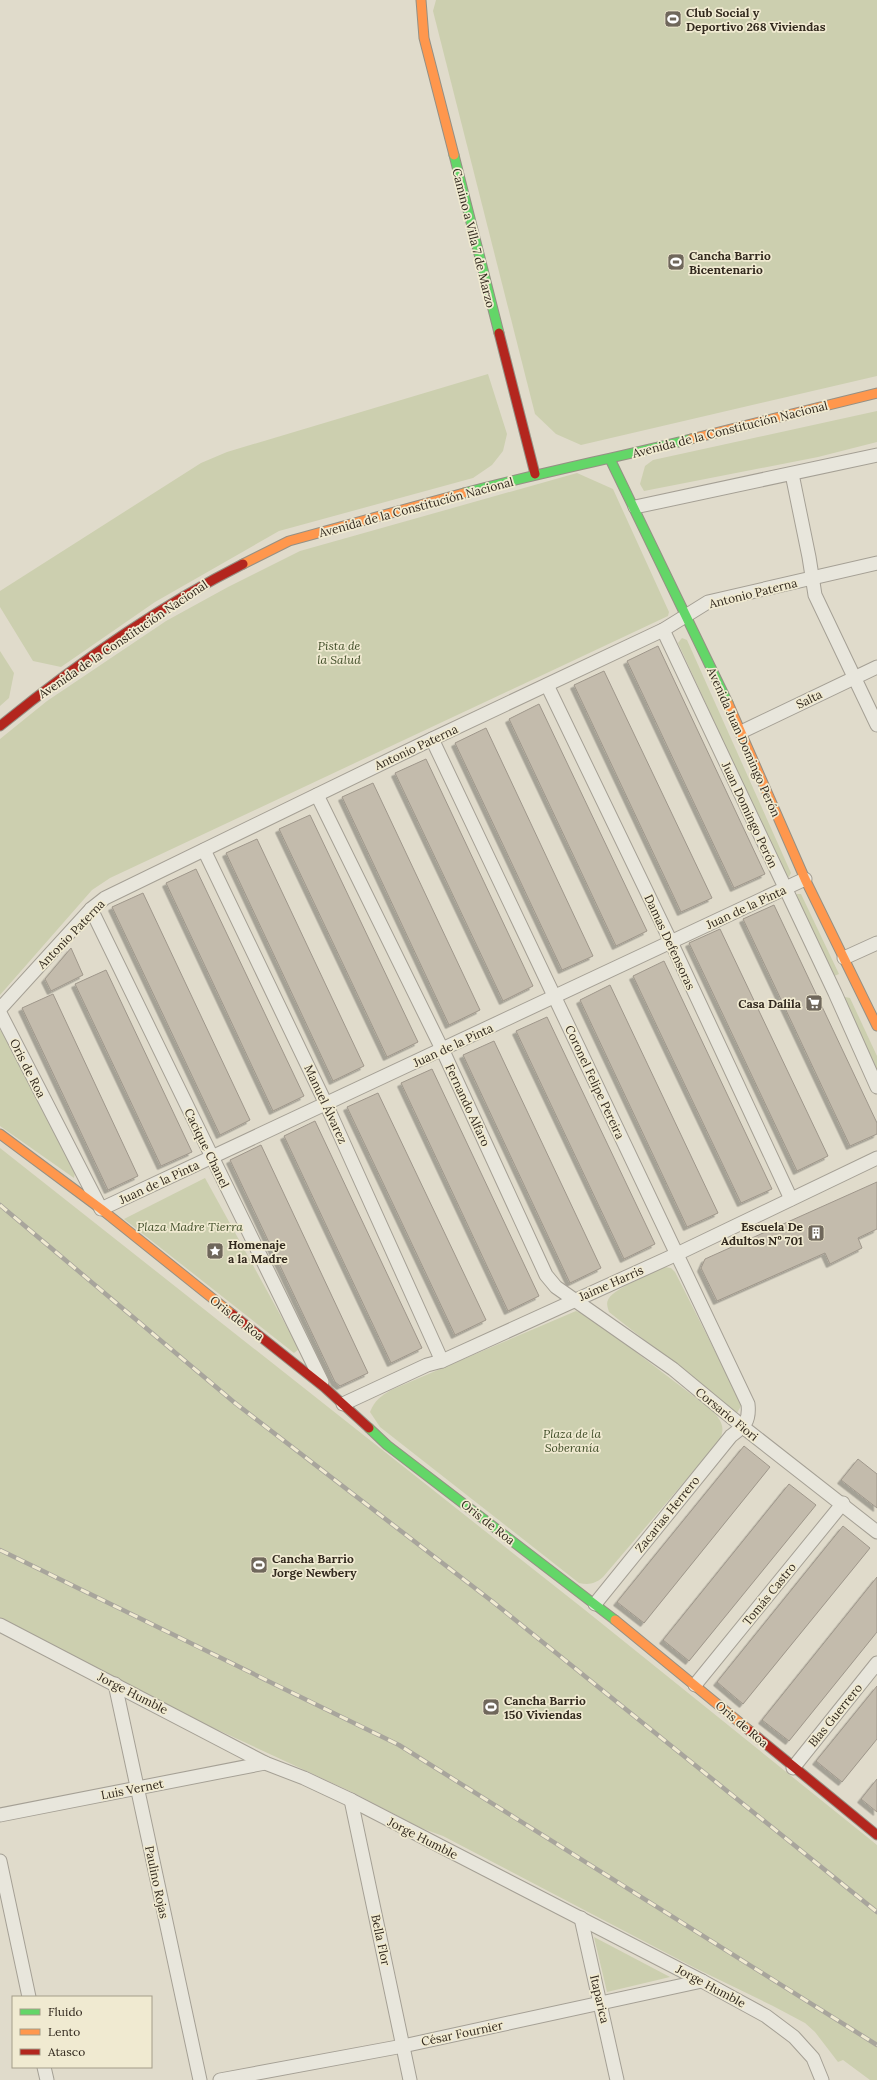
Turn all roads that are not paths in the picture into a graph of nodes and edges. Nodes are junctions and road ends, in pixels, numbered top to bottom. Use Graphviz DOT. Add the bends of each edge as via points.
graph roads {
  1 [pos="421,0"];
  2 [pos="877,394"];
  3 [pos="877,455"];
  4 [pos="610,459"];
  5 [pos="534,474"];
  6 [pos="792,474"];
  7 [pos="635,508"];
  8 [pos="877,563"];
  9 [pos="812,578"];
  10 [pos="687,616"];
  11 [pos="663,630"];
  12 [pos="877,667"];
  13 [pos="855,677"];
  14 [pos="547,685"];
  15 [pos="877,725"];
  16 [pos="0,726"];
  17 [pos="741,732"];
  18 [pos="432,739"];
  19 [pos="317,794"];
  20 [pos="204,850"];
  21 [pos="805,879"];
  22 [pos="785,889"];
  23 [pos="91,909"];
  24 [pos="671,942"];
  25 [pos="877,943"];
  26 [pos="844,958"];
  27 [pos="857,982"];
  28 [pos="835,993"];
  29 [pos="554,996"];
  30 [pos="0,1009"];
  31 [pos="0,1013"];
  32 [pos="877,1026"];
  33 [pos="443,1051"];
  34 [pos="877,1087"];
  35 [pos="326,1104"];
  36 [pos="0,1134"];
  37 [pos="211,1158"];
  38 [pos="877,1158"];
  39 [pos="791,1199"];
  40 [pos="100,1209"];
  41 [pos="677,1254"];
  42 [pos="574,1300"];
  43 [pos="442,1361"];
  44 [pos="324,1387"];
  45 [pos="343,1404"];
  46 [pos="743,1427"];
  47 [pos="842,1503"];
  48 [pos="877,1532"];
  49 [pos="594,1604"];
  50 [pos="0,1625"];
  51 [pos="877,1663"];
  52 [pos="115,1684"];
  53 [pos="695,1685"];
  54 [pos="265,1763"];
  55 [pos="793,1768"];
  56 [pos="137,1788"];
  57 [pos="351,1800"];
  58 [pos="0,1815"];
  59 [pos="877,1834"];
  60 [pos="0,1861"];
  61 [pos="581,1918"];
  62 [pos="702,1981"];
  63 [pos="29,1996"];
  64 [pos="601,2002"];
  65 [pos="403,2046"];
  66 [pos="44,2068"];
  67 [pos="47,2080"];
  68 [pos="200,2080"];
  69 [pos="220,2080"];
  70 [pos="410,2080"];
  71 [pos="617,2080"];
  72 [pos="822,2080"];
  1 -- 5 [label="street, Camino a Villa 7 de Marzo" via="424,38"];
  2 -- 4 [label="street, Avenida de la Constitución Nacional"];
  3 -- 6 [label="street"];
  4 -- 5 [label="street, Avenida de la Constitución Nacional"];
  4 -- 7 [label="street, Avenida Juan Domingo Perón"];
  5 -- 16 [label="street, Avenida de la Constitución Nacional" via="289,541 214,579 162,610 41,693"];
  6 -- 7 [label="street"];
  6 -- 9 [label="street"];
  7 -- 10 [label="street, Avenida Juan Domingo Perón"];
  8 -- 9 [label="street, Antonio Paterna"];
  9 -- 10 [label="street, Antonio Paterna" via="708,602"];
  9 -- 13 [label="street" via="814,595"];
  10 -- 11 [label="street, Antonio Paterna"];
  10 -- 17 [label="street, Avenida Juan Domingo Perón"];
  11 -- 14 [label="street, Antonio Paterna"];
  11 -- 22 [label="street, Juan Domingo Perón"];
  12 -- 13 [label="street, Salta"];
  13 -- 15 [label="street"];
  13 -- 17 [label="street, Salta"];
  14 -- 18 [label="street, Antonio Paterna"];
  14 -- 24 [label="street, Damas Defensoras"];
  17 -- 21 [label="street, Avenida Juan Domingo Perón"];
  18 -- 19 [label="street, Antonio Paterna"];
  18 -- 29 [label="street, Coronel Felipe Pereira"];
  19 -- 20 [label="street, Antonio Paterna"];
  19 -- 33 [label="street, Fernando Alfaro"];
  20 -- 23 [label="street, Antonio Paterna" via="105,898"];
  20 -- 35 [label="street, Manuel Álvarez"];
  21 -- 22 [label="street, Juan de la Pinta"];
  21 -- 26 [label="street, Avenida Juan Domingo Perón"];
  22 -- 24 [label="street, Juan de la Pinta"];
  22 -- 28 [label="street, Juan Domingo Perón"];
  23 -- 30 [label="street, Antonio Paterna"];
  23 -- 37 [label="street, Cacique Chanel"];
  24 -- 29 [label="street, Juan de la Pinta"];
  24 -- 39 [label="street, Damas Defensoras"];
  25 -- 26 [label="street"];
  26 -- 27 [label="street, Avenida Juan Domingo Perón"];
  27 -- 28 [label="street"];
  27 -- 32 [label="street, Avenida Juan Domingo Perón"];
  28 -- 34 [label="street, Juan Domingo Perón"];
  29 -- 33 [label="street, Juan de la Pinta"];
  29 -- 41 [label="street, Coronel Felipe Pereira"];
  31 -- 40 [label="street, Oris de Roa"];
  33 -- 35 [label="street, Juan de la Pinta"];
  33 -- 42 [label="street, Fernando Alfaro" via="546,1276"];
  35 -- 37 [label="street, Juan de la Pinta"];
  35 -- 43 [label="street, Manuel Álvarez"];
  36 -- 40 [label="street, Oris de Roa"];
  37 -- 40 [label="street, Juan de la Pinta"];
  37 -- 44 [label="street, Cacique Chanel"];
  38 -- 39 [label="street, Jaime Harris"];
  39 -- 41 [label="street, Jaime Harris"];
  40 -- 44 [label="street, Oris de Roa"];
  41 -- 42 [label="street, Jaime Harris"];
  41 -- 46 [label="street, Coronel Felipe Pereira" via="748,1404 749,1414"];
  42 -- 43 [label="street, Jaime Harris"];
  42 -- 46 [label="street, Corsario Fiori" via="673,1369"];
  43 -- 45 [label="street, Jaime Harris" via="426,1365"];
  44 -- 45 [label="street, Oris de Roa"];
  45 -- 49 [label="street, Oris de Roa" via="387,1445"];
  46 -- 47 [label="street, Corsario Fiori"];
  46 -- 49 [label="street, Zacarias Herrero" via="731,1436"];
  47 -- 48 [label="street, Corsario Fiori"];
  47 -- 53 [label="street, Tomás Castro"];
  49 -- 53 [label="street, Oris de Roa"];
  50 -- 52 [label="street, Jorge Humble"];
  51 -- 55 [label="street, Blas Guerrero"];
  52 -- 54 [label="street, Jorge Humble"];
  52 -- 56 [label="street, Paulino Rojas"];
  53 -- 55 [label="street, Oris de Roa"];
  54 -- 56 [label="street, Luis Vernet"];
  54 -- 57 [label="street, Jorge Humble"];
  55 -- 59 [label="street, Oris de Roa"];
  56 -- 58 [label="street, Luis Vernet"];
  56 -- 68 [label="street, Paulino Rojas"];
  57 -- 61 [label="street, Jorge Humble"];
  57 -- 65 [label="street, Bella Flor"];
  60 -- 63 [label="street"];
  61 -- 62 [label="street, Jorge Humble"];
  61 -- 64 [label="street, Itaparica"];
  62 -- 64 [label="street, César Fournier"];
  62 -- 72 [label="street, Jorge Humble" via="766,2016 794,2037 813,2058"];
  64 -- 65 [label="street, César Fournier"];
  64 -- 71 [label="street, Itaparica"];
  65 -- 69 [label="street, César Fournier"];
  65 -- 70 [label="street, Bella Flor"];
  66 -- 67 [label="street"];
}
